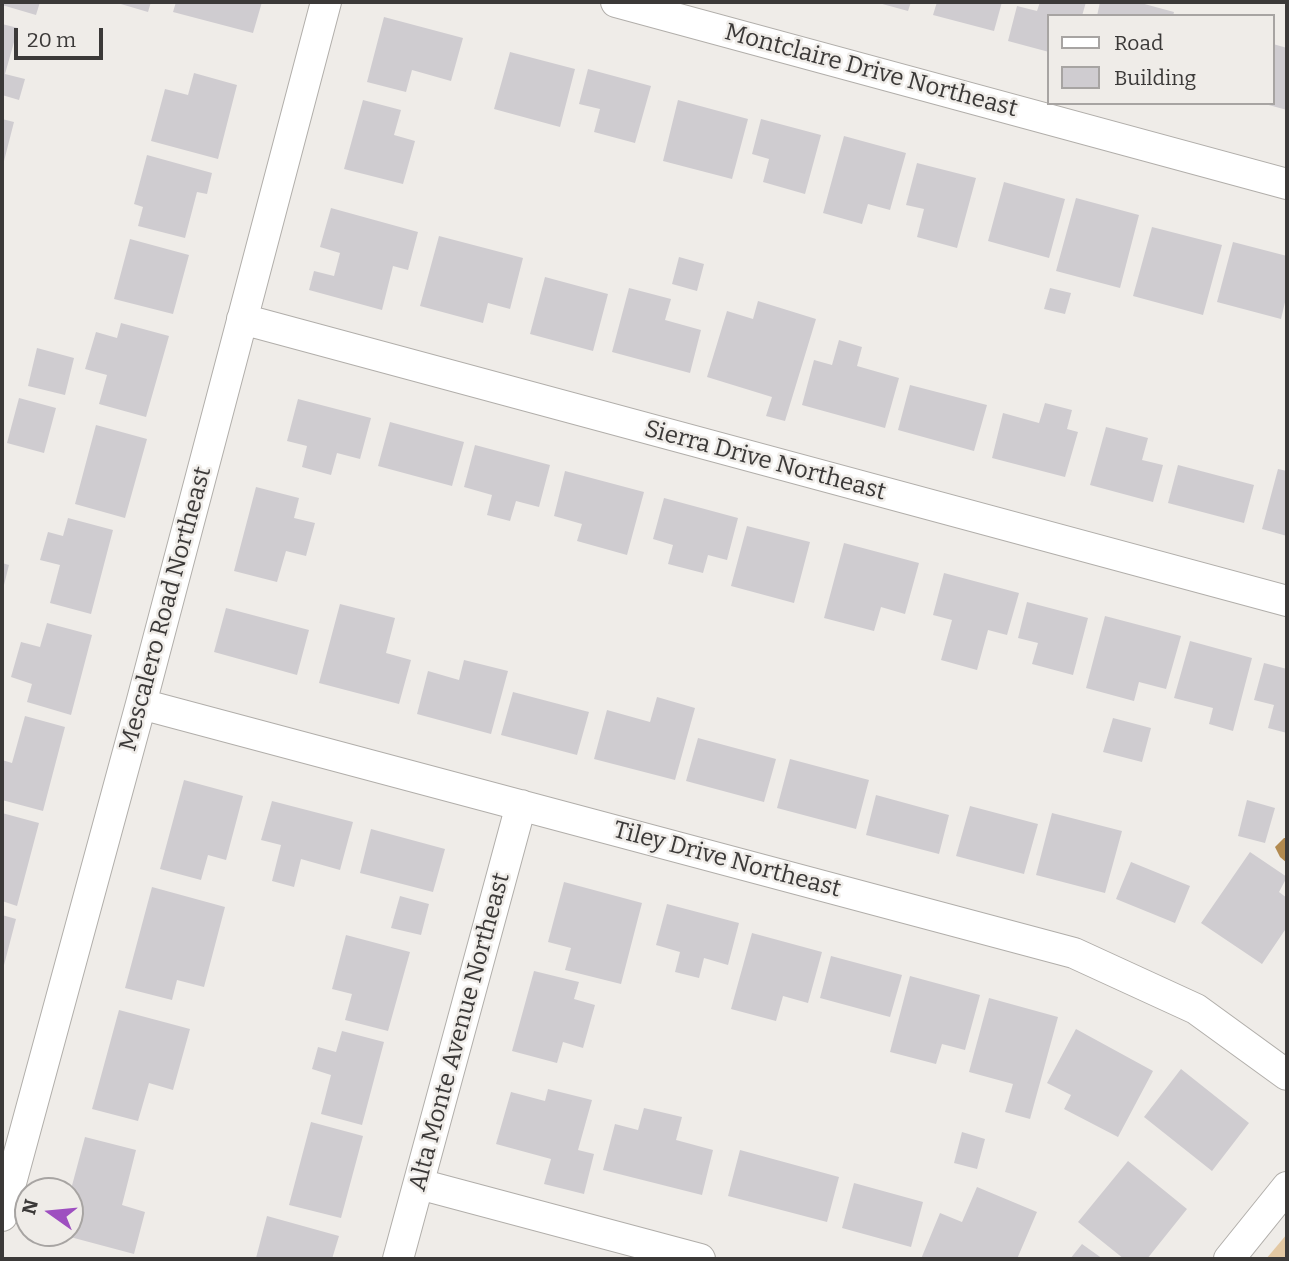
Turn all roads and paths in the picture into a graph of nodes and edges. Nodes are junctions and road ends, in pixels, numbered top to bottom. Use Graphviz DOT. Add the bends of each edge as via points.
graph roads {
  1 [pos="326,2"];
  2 [pos="616,2"];
  3 [pos="1287,184"];
  4 [pos="242,319"];
  5 [pos="1287,601"];
  6 [pos="141,704"];
  7 [pos="521,805"];
  8 [pos="1287,1076"];
  9 [pos="419,1184"];
  10 [pos="1287,1187"];
  11 [pos="2,1216"];
  12 [pos="398,1259"];
  13 [pos="700,1259"];
  14 [pos="1229,1259"];
  1 -- 4 [label="street, Mescalero Road Northeast"];
  2 -- 3 [label="street, Montclaire Drive Northeast"];
  4 -- 5 [label="street, Sierra Drive Northeast"];
  4 -- 6 [label="street, Mescalero Road Northeast"];
  6 -- 7 [label="street, Tiley Drive Northeast"];
  6 -- 11 [label="street, Mescalero Road Northeast"];
  7 -- 8 [label="street, Tiley Drive Northeast" via="1074,953 1196,1009"];
  7 -- 9 [label="street, Alta Monte Avenue Northeast"];
  9 -- 12 [label="street, Alta Monte Avenue Northeast"];
  9 -- 13 [label="street"];
  10 -- 14 [label="street"];
}
